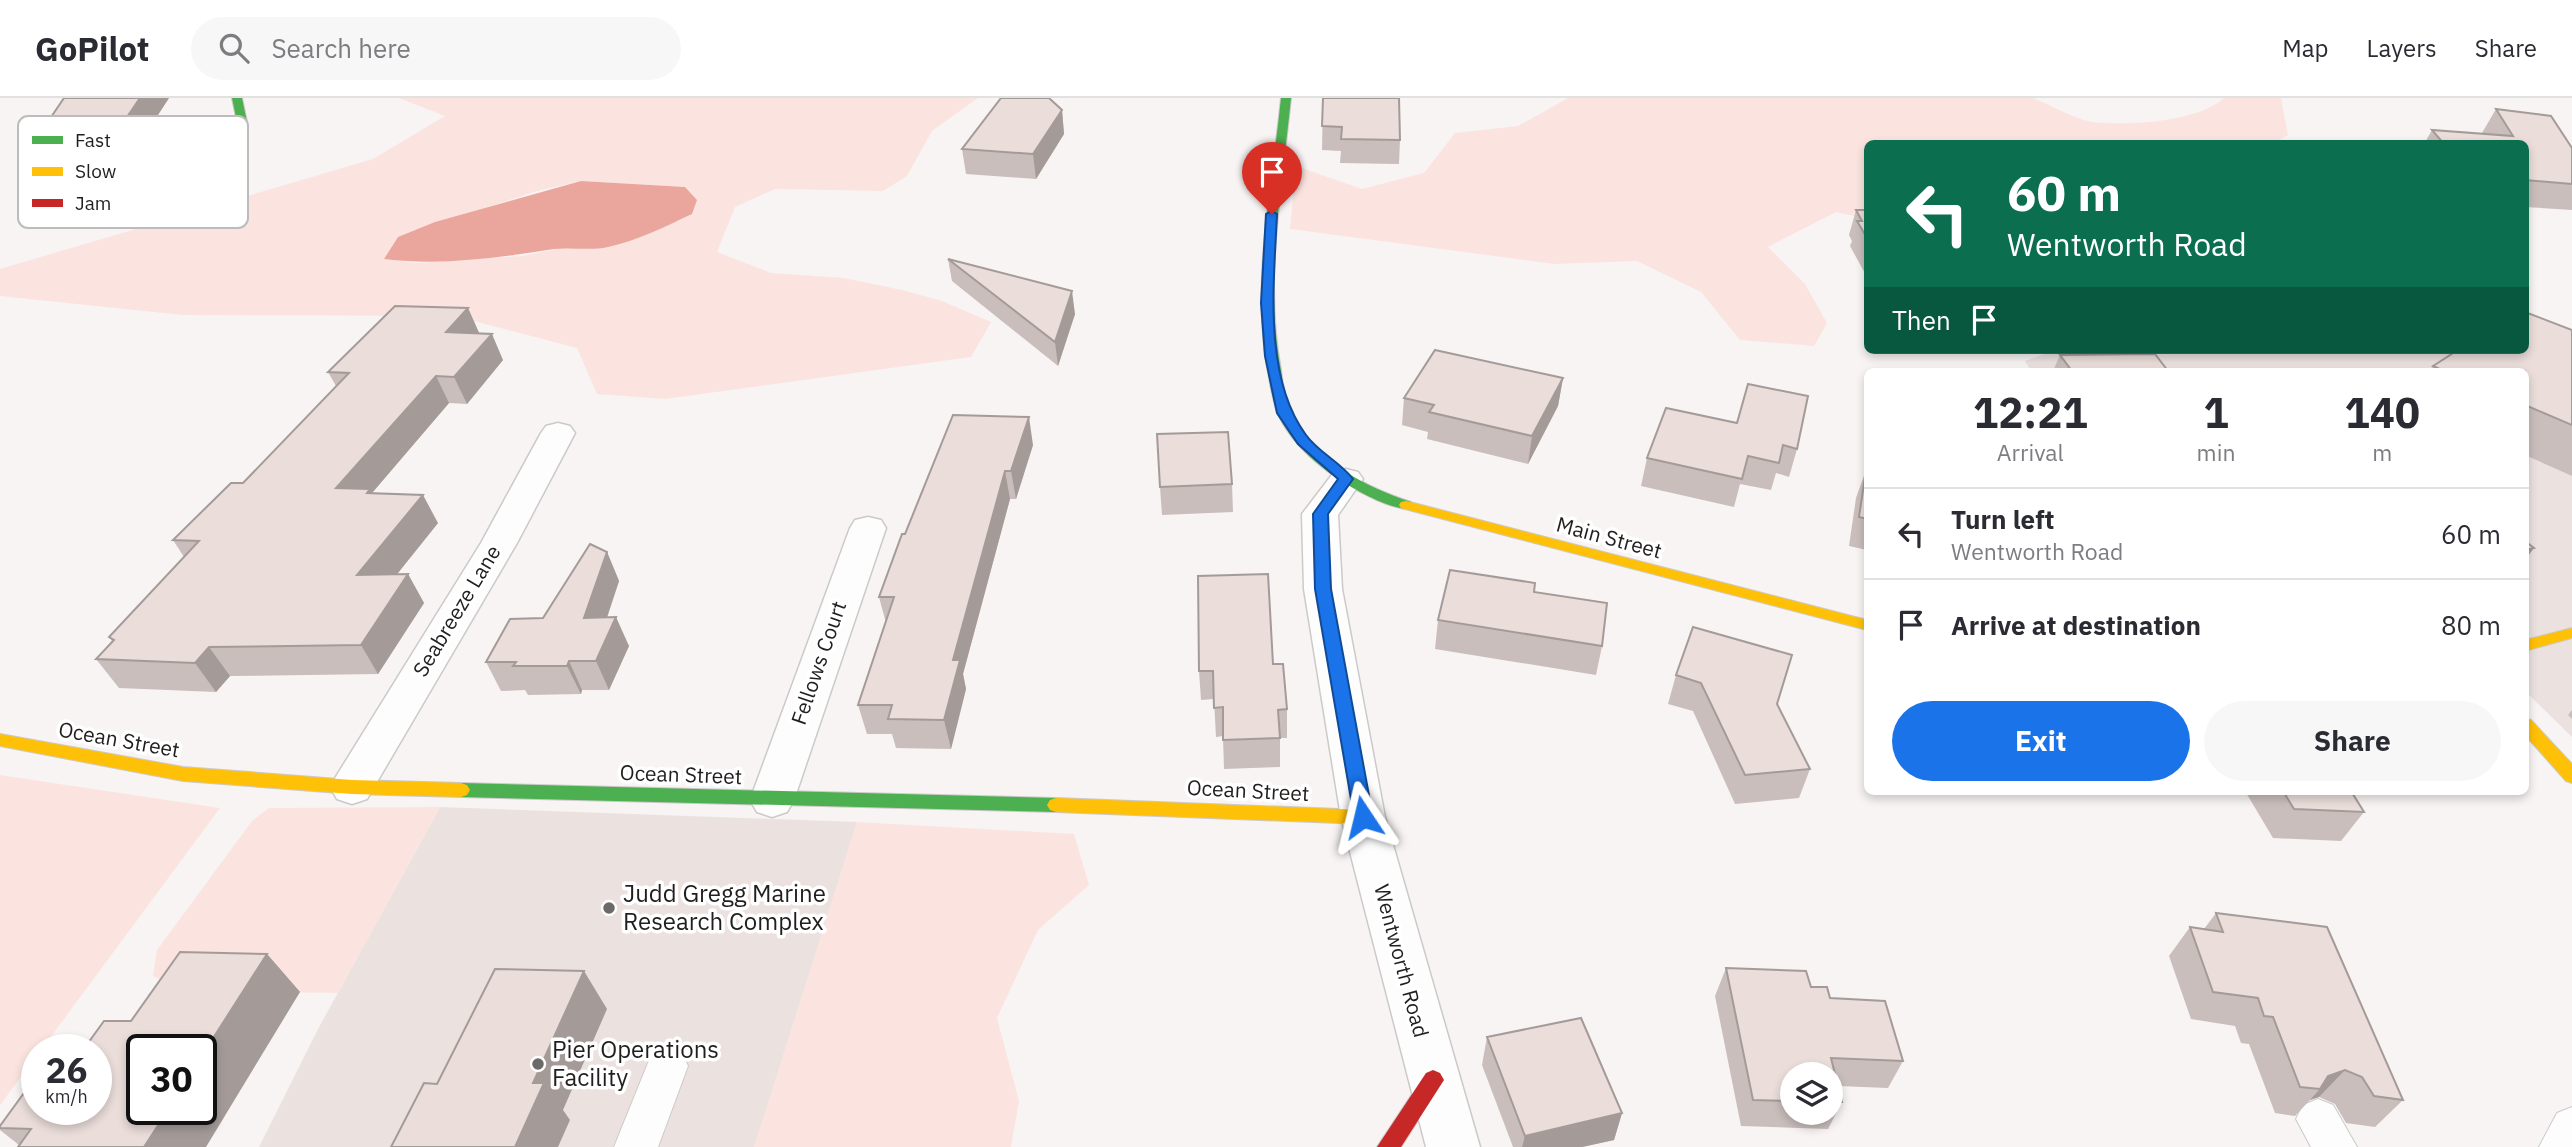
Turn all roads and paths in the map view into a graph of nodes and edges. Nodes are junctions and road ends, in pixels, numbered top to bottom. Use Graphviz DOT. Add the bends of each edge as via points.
graph roads {
  1 [pos="237,98"];
  2 [pos="1286,98"];
  3 [pos="241,116"];
  4 [pos="558,433"];
  5 [pos="1346,479"];
  6 [pos="868,528"];
  7 [pos="1864,624"];
  8 [pos="2572,633"];
  9 [pos="2529,645"];
  10 [pos="2529,728"];
  11 [pos="0,740"];
  12 [pos="2572,776"];
  13 [pos="352,787"];
  14 [pos="772,800"];
  15 [pos="1363,817"];
  16 [pos="667,1066"];
  17 [pos="1433,1080"];
  18 [pos="2572,1127"];
  19 [pos="636,1147"];
  20 [pos="1388,1147"];
  21 [pos="1453,1147"];
  22 [pos="2561,1147"];
  1 -- 3 [label="main road"];
  2 -- 5 [label="main road" via="1269,237 1271,356 1284,413 1303,441"];
  4 -- 13 [label="street, Seabreeze Lane" via="499,543"];
  5 -- 7 [label="main road, Main Street" via="1384,499"];
  5 -- 15 [label="street, Wentworth Road" via="1320,514 1323,589"];
  6 -- 14 [label="street, Fellows Court"];
  8 -- 9 [label="main road"];
  10 -- 12 [label="main road"];
  11 -- 13 [label="main road, Ocean Street" via="183,774"];
  13 -- 14 [label="main road, Ocean Street"];
  14 -- 15 [label="main road, Ocean Street" via="1110,806"];
  15 -- 17 [label="street, Wentworth Road"];
  16 -- 19 [label="lane"];
  17 -- 20 [label="main road"];
  17 -- 21 [label="street, Wentworth Road"];
  18 -- 22 [label="lane"];
}
